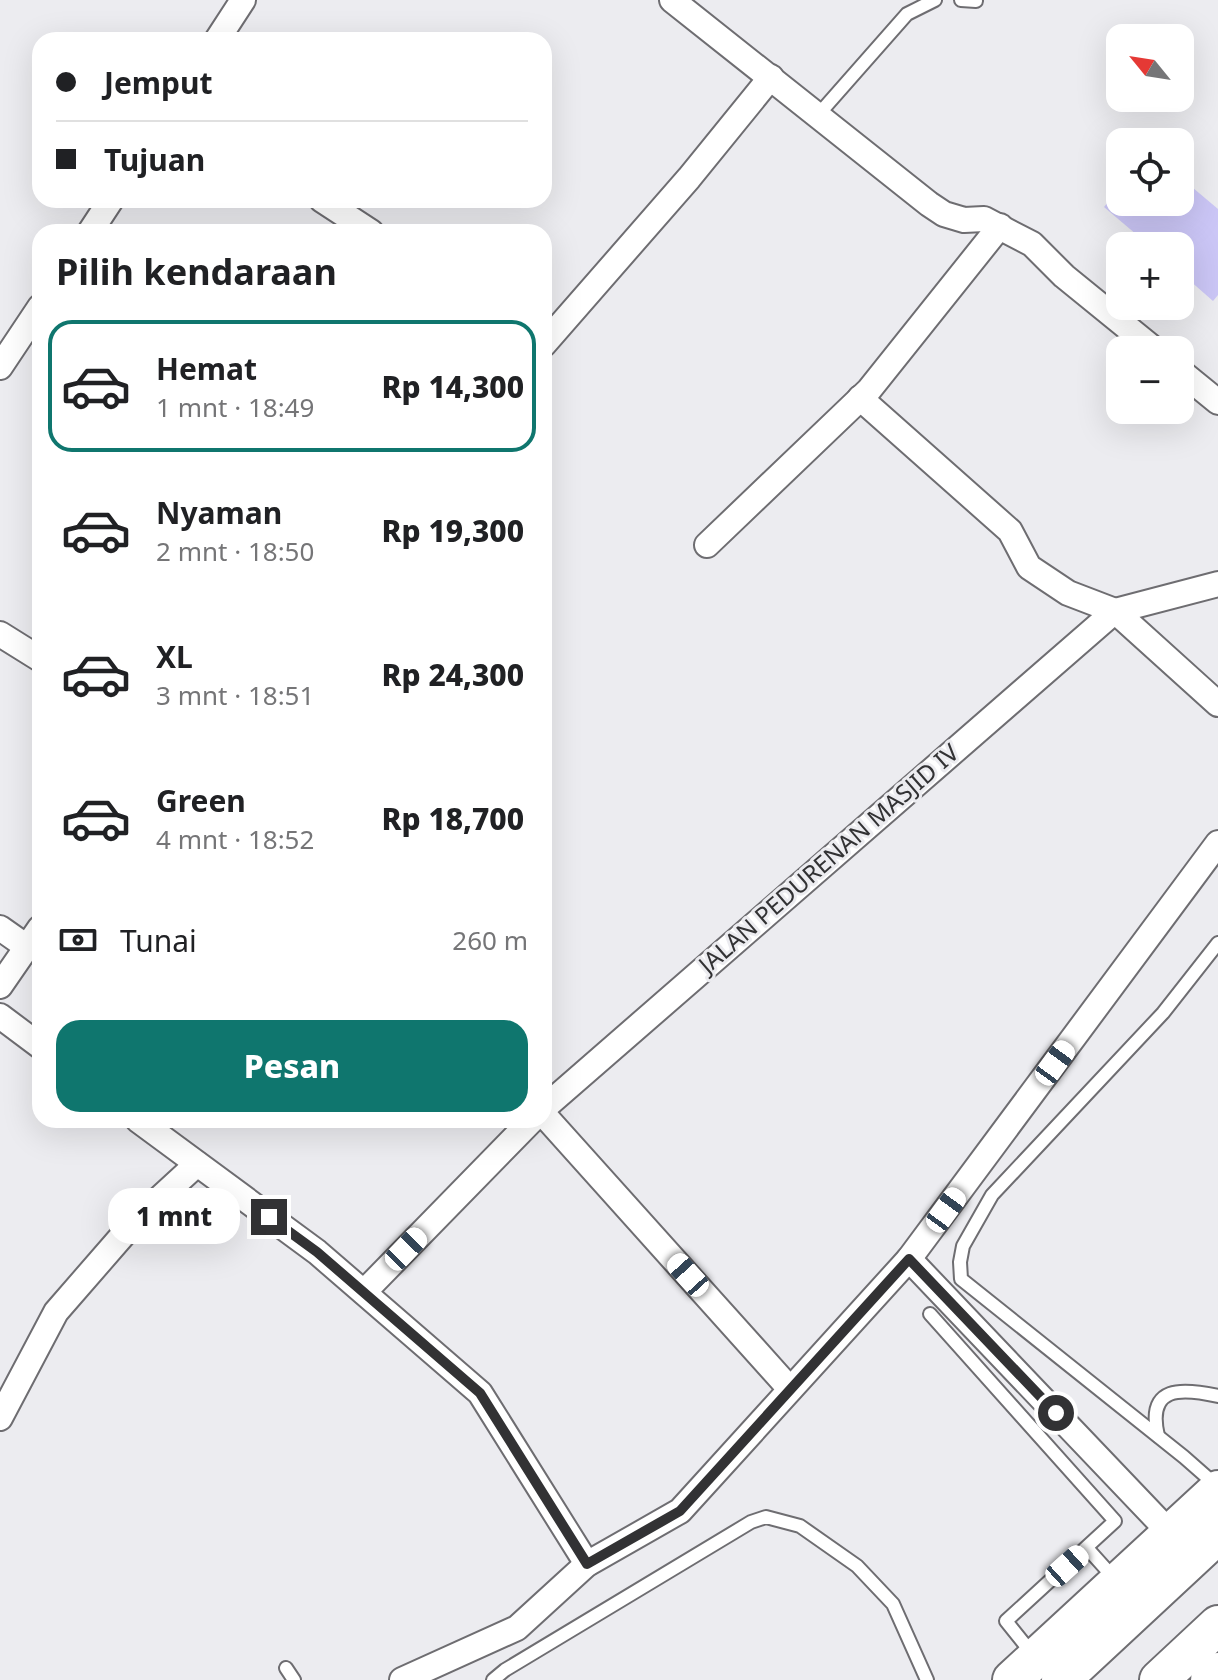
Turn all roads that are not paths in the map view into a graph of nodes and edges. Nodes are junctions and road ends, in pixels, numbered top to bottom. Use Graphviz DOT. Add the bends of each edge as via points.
graph roads {
  1 [pos="243,0"];
  2 [pos="672,0"];
  3 [pos="935,0"];
  4 [pos="961,0"];
  5 [pos="976,1"];
  6 [pos="222,32"];
  7 [pos="771,77"];
  8 [pos="818,115"];
  9 [pos="342,208"];
  10 [pos="361,224"];
  11 [pos="1000,226"];
  12 [pos="32,319"];
  13 [pos="552,335"];
  14 [pos="1138,336"];
  15 [pos="0,367"];
  16 [pos="1194,382"];
  17 [pos="860,398"];
  18 [pos="1218,402"];
  19 [pos="707,545"];
  20 [pos="1218,584"];
  21 [pos="1115,611"];
  22 [pos="1,638"];
  23 [pos="32,655"];
  24 [pos="1218,704"];
  25 [pos="1218,843"];
  26 [pos="0,928"];
  27 [pos="32,937"];
  28 [pos="32,941"];
  29 [pos="1218,943"];
  30 [pos="0,986"];
  31 [pos="0,1016"];
  32 [pos="32,1040"];
  33 [pos="552,1101"];
  34 [pos="552,1124"];
  35 [pos="149,1128"];
  36 [pos="524,1128"];
  37 [pos="197,1164"];
  38 [pos="909,1259"];
  39 [pos="364,1292"];
  40 [pos="930,1314"];
  41 [pos="790,1389"];
  42 [pos="1218,1396"];
  43 [pos="0,1418"];
  44 [pos="1158,1436"];
  45 [pos="1119,1479"];
  46 [pos="1218,1488"];
  47 [pos="1095,1497"];
  48 [pos="1218,1534"];
  49 [pos="1172,1535"];
  50 [pos="1087,1548"];
  51 [pos="587,1564"];
  52 [pos="1119,1583"];
  53 [pos="1218,1625"];
  54 [pos="1032,1664"];
  55 [pos="286,1668"];
  56 [pos="1218,1672"];
  57 [pos="294,1680"];
  58 [pos="402,1680"];
  59 [pos="493,1680"];
  60 [pos="927,1680"];
  61 [pos="1159,1680"];
  62 [pos="1210,1680"];
  1 -- 6 [label="street"];
  2 -- 7 [label="street"];
  3 -- 8 [label="lane" via="907,14"];
  4 -- 5 [label="lane"];
  7 -- 8 [label="street"];
  7 -- 13 [label="street"];
  8 -- 11 [label="street" via="944,214"];
  9 -- 10 [label="street"];
  11 -- 14 [label="street" via="1032,244"];
  11 -- 17 [label="street"];
  12 -- 15 [label="street"];
  16 -- 18 [label="street"];
  17 -- 19 [label="street"];
  17 -- 21 [label="street" via="1010,531 1029,567 1068,593"];
  20 -- 21 [label="street, JALAN PEDURENAN MASJID IV"];
  21 -- 24 [label="street"];
  21 -- 33 [label="street, JALAN PEDURENAN MASJID IV"];
  22 -- 23 [label="street"];
  25 -- 38 [label="street"];
  26 -- 27 [label="street"];
  28 -- 30 [label="street"];
  29 -- 44 [label="lane" via="1163,1013 992,1195 963,1246 960,1262 961,1279"];
  31 -- 32 [label="street"];
  34 -- 41 [label="street"];
  35 -- 37 [label="street"];
  36 -- 39 [label="street"];
  37 -- 39 [label="street"];
  37 -- 43 [label="street" via="136,1220 56,1312"];
  38 -- 41 [label="street"];
  38 -- 45 [label="street"];
  39 -- 51 [label="street" via="480,1393"];
  40 -- 47 [label="lane"];
  41 -- 51 [label="street" via="680,1511"];
  42 -- 44 [label="lane" via="1177,1390 1164,1397 1157,1408"];
  44 -- 46 [label="lane"];
  45 -- 47 [label="lane"];
  45 -- 49 [label="street"];
  46 -- 49 [label="main road"];
  47 -- 50 [label="lane" via="1115,1521"];
  48 -- 54 [label="main road"];
  49 -- 52 [label="main road"];
  50 -- 52 [label="lane"];
  50 -- 54 [label="lane" via="1006,1621"];
  51 -- 58 [label="street" via="517,1628"];
  52 -- 54 [label="main road"];
  53 -- 61 [label="main road"];
  55 -- 57 [label="lane"];
  56 -- 62 [label="main road"];
  59 -- 60 [label="lane" via="766,1517 800,1526 857,1566 893,1604"];
}
